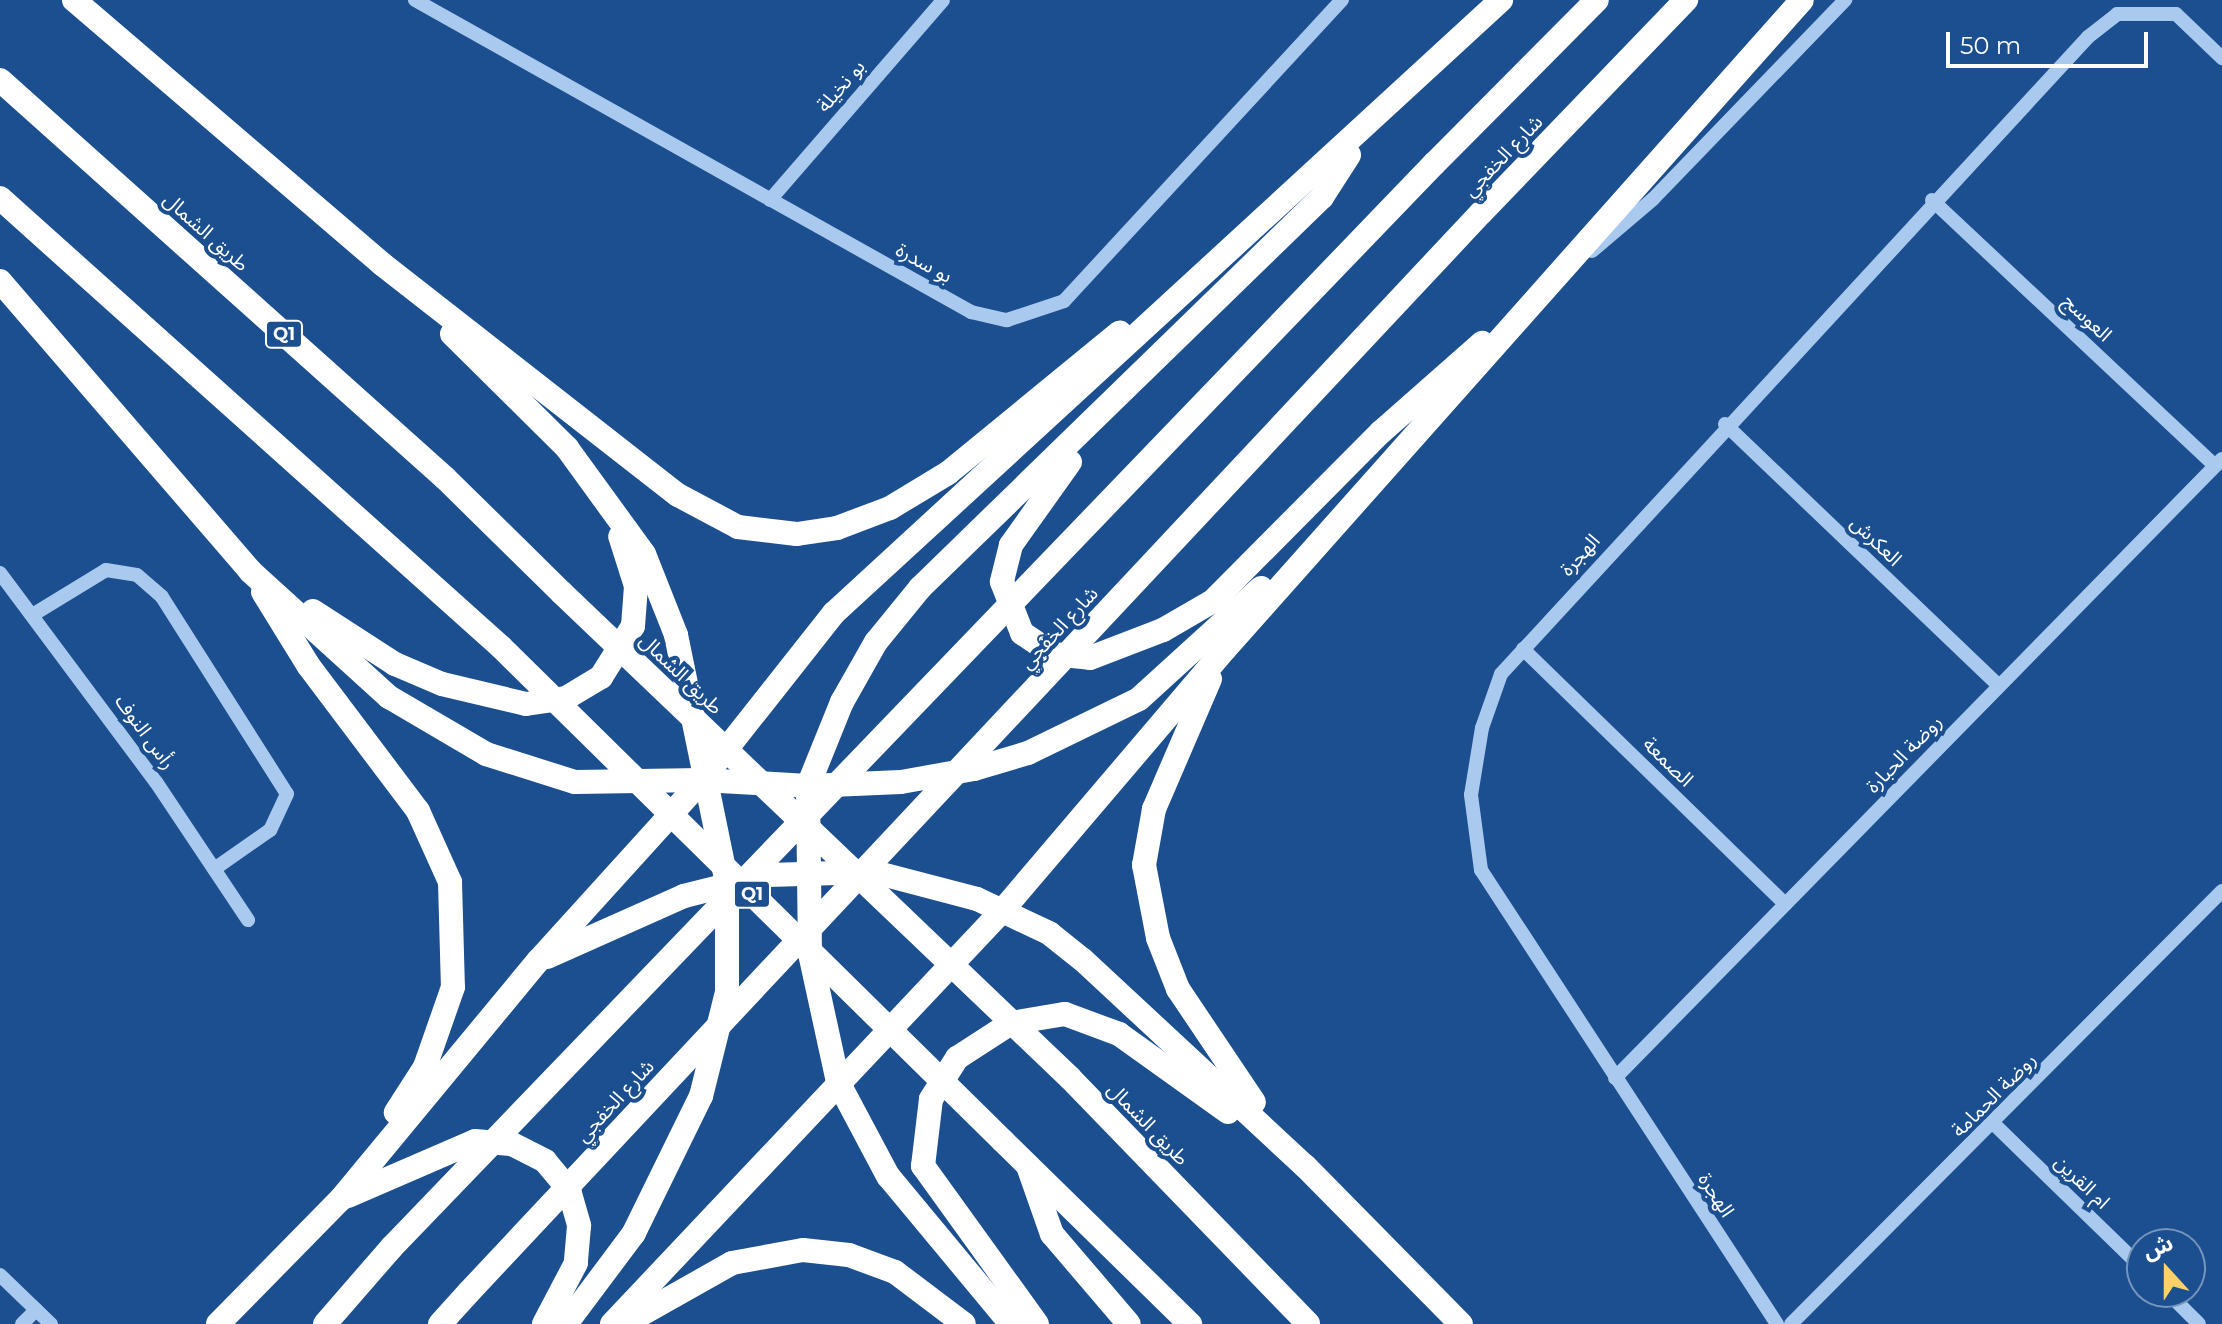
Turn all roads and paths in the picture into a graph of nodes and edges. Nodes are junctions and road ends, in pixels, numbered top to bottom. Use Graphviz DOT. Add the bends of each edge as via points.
graph roads {
  1 [pos="74,0"];
  2 [pos="415,0"];
  3 [pos="943,0"];
  4 [pos="1342,0"];
  5 [pos="1501,0"];
  6 [pos="1597,0"];
  7 [pos="1686,0"];
  8 [pos="1802,0"];
  9 [pos="1845,0"];
  10 [pos="2222,58"];
  11 [pos="0,80"];
  12 [pos="1357,139"];
  13 [pos="0,198"];
  14 [pos="770,200"];
  15 [pos="1932,200"];
  16 [pos="382,264"];
  17 [pos="0,281"];
  18 [pos="1546,290"];
  19 [pos="1101,418"];
  20 [pos="1725,424"];
  21 [pos="2218,462"];
  22 [pos="601,487"];
  23 [pos="1363,496"];
  24 [pos="250,571"];
  25 [pos="0,573"];
  26 [pos="34,614"];
  27 [pos="1225,649"];
  28 [pos="1523,649"];
  29 [pos="1999,686"];
  30 [pos="702,780"];
  31 [pos="808,786"];
  32 [pos="214,869"];
  33 [pos="805,871"];
  34 [pos="727,884"];
  35 [pos="2222,891"];
  36 [pos="1785,904"];
  37 [pos="1002,911"];
  38 [pos="248,920"];
  39 [pos="538,961"];
  40 [pos="1615,1078"];
  41 [pos="838,1082"];
  42 [pos="1994,1124"];
  43 [pos="1027,1163"];
  44 [pos="1305,1166"];
  45 [pos="341,1199"];
  46 [pos="2126,1252"];
  47 [pos="0,1275"];
  48 [pos="2183,1308"];
  49 [pos="36,1310"];
  50 [pos="22,1324"];
  51 [pos="51,1324"];
  52 [pos="218,1324"];
  53 [pos="325,1324"];
  54 [pos="440,1324"];
  55 [pos="544,1324"];
  56 [pos="566,1324"];
  57 [pos="612,1324"];
  58 [pos="626,1324"];
  59 [pos="964,1324"];
  60 [pos="1011,1324"];
  61 [pos="1037,1324"];
  62 [pos="1129,1324"];
  63 [pos="1190,1324"];
  64 [pos="1308,1324"];
  65 [pos="1461,1324"];
  66 [pos="1777,1324"];
  67 [pos="1791,1324"];
  68 [pos="2199,1324"];
  1 -- 16 [label="highway"];
  2 -- 14 [label="street, بو سدرة"];
  3 -- 14 [label="street, بو نخيلة"];
  4 -- 14 [label="street, بو سدرة" via="1072,293 1046,312 1007,320 971,312"];
  5 -- 12 [label="highway"];
  6 -- 53 [label="highway, bridge" via="392,1247"];
  7 -- 54 [label="highway, شارع الخفجي, bridge"];
  8 -- 18 [label="highway"];
  9 -- 18 [label="street" via="1653,199"];
  10 -- 15 [label="street, الهجرة" via="2176,14 2117,14"];
  11 -- 64 [label="highway, طريق الشمال / Q1, bridge" via="445,478 1070,1078"];
  12 -- 16 [label="highway" via="948,473 859,522 797,534 738,527 678,495"];
  12 -- 19 [label="highway" via="1322,197"];
  12 -- 30 [label="highway" via="834,613"];
  13 -- 43 [label="highway, Q1, bridge" via="501,647"];
  15 -- 20 [label="street, الهجرة"];
  15 -- 21 [label="street, العوسج"];
  16 -- 22 [label="highway"];
  17 -- 24 [label="highway"];
  18 -- 19 [label="highway" via="1381,432 1213,601 1109,653 1072,658 1022,633 1005,600 1003,572 1011,545"];
  18 -- 23 [label="highway"];
  19 -- 31 [label="highway" via="920,588 876,642 842,702"];
  20 -- 28 [label="street, الهجرة"];
  20 -- 29 [label="street, العكرش"];
  21 -- 29 [label="street, روضة الحبارة"];
  22 -- 24 [label="highway" via="632,567 633,626 601,677 556,700 506,701 420,676"];
  22 -- 30 [label="highway" via="663,591"];
  23 -- 27 [label="highway"];
  23 -- 31 [label="highway" via="1139,699 1093,725 1028,753 950,775"];
  24 -- 30 [label="highway" via="389,697 486,754 575,782"];
  24 -- 45 [label="highway" via="308,665 418,811 453,897 456,969 441,1028 425,1067"];
  25 -- 26 [label="street, رأس النوف"];
  26 -- 32 [label="street, رأس النوف"];
  26 -- 32 [label="street" via="106,570 137,575 162,597 287,794 270,830"];
  27 -- 37 [label="highway"];
  27 -- 44 [label="highway" via="1154,809 1147,881 1158,938 1178,989 1236,1079"];
  28 -- 36 [label="street, الصمعة"];
  28 -- 40 [label="street, الهجرة" via="1501,674 1482,728 1471,795 1481,870"];
  29 -- 36 [label="street, روضة الحبارة"];
  30 -- 31 [label="highway"];
  30 -- 34 [label="highway"];
  30 -- 39 [label="highway"];
  31 -- 33 [label="highway"];
  32 -- 38 [label="street, رأس النوف"];
  33 -- 34 [label="highway"];
  33 -- 37 [label="highway" via="874,872 933,884"];
  33 -- 41 [label="highway" via="813,986"];
  34 -- 39 [label="highway" via="672,900"];
  34 -- 56 [label="highway" via="727,992 701,1096 634,1233"];
  35 -- 42 [label="street, روضة الحمامة"];
  36 -- 40 [label="street, روضة الحبارة"];
  37 -- 41 [label="highway"];
  37 -- 44 [label="highway" via="1049,933 1083,960"];
  39 -- 45 [label="highway"];
  40 -- 66 [label="street, الهجرة"];
  41 -- 57 [label="highway"];
  41 -- 60 [label="highway" via="888,1176"];
  42 -- 46 [label="street, ام القرين"];
  42 -- 67 [label="street, روضة الحمامة"];
  43 -- 62 [label="highway" via="1052,1234"];
  43 -- 63 [label="highway, Q1"];
  44 -- 61 [label="highway" via="1095,1021 1065,1014 1032,1016 989,1033 957,1058 931,1099 923,1166"];
  44 -- 65 [label="highway"];
  45 -- 52 [label="highway"];
  45 -- 55 [label="highway" via="475,1141 512,1144 545,1161 569,1190 579,1226 576,1263"];
  47 -- 49 [label="street"];
  48 -- 68 [label="street"];
  49 -- 50 [label="street"];
  49 -- 51 [label="street"];
  58 -- 59 [label="highway" via="732,1263 803,1250 849,1255 895,1272"];
}
